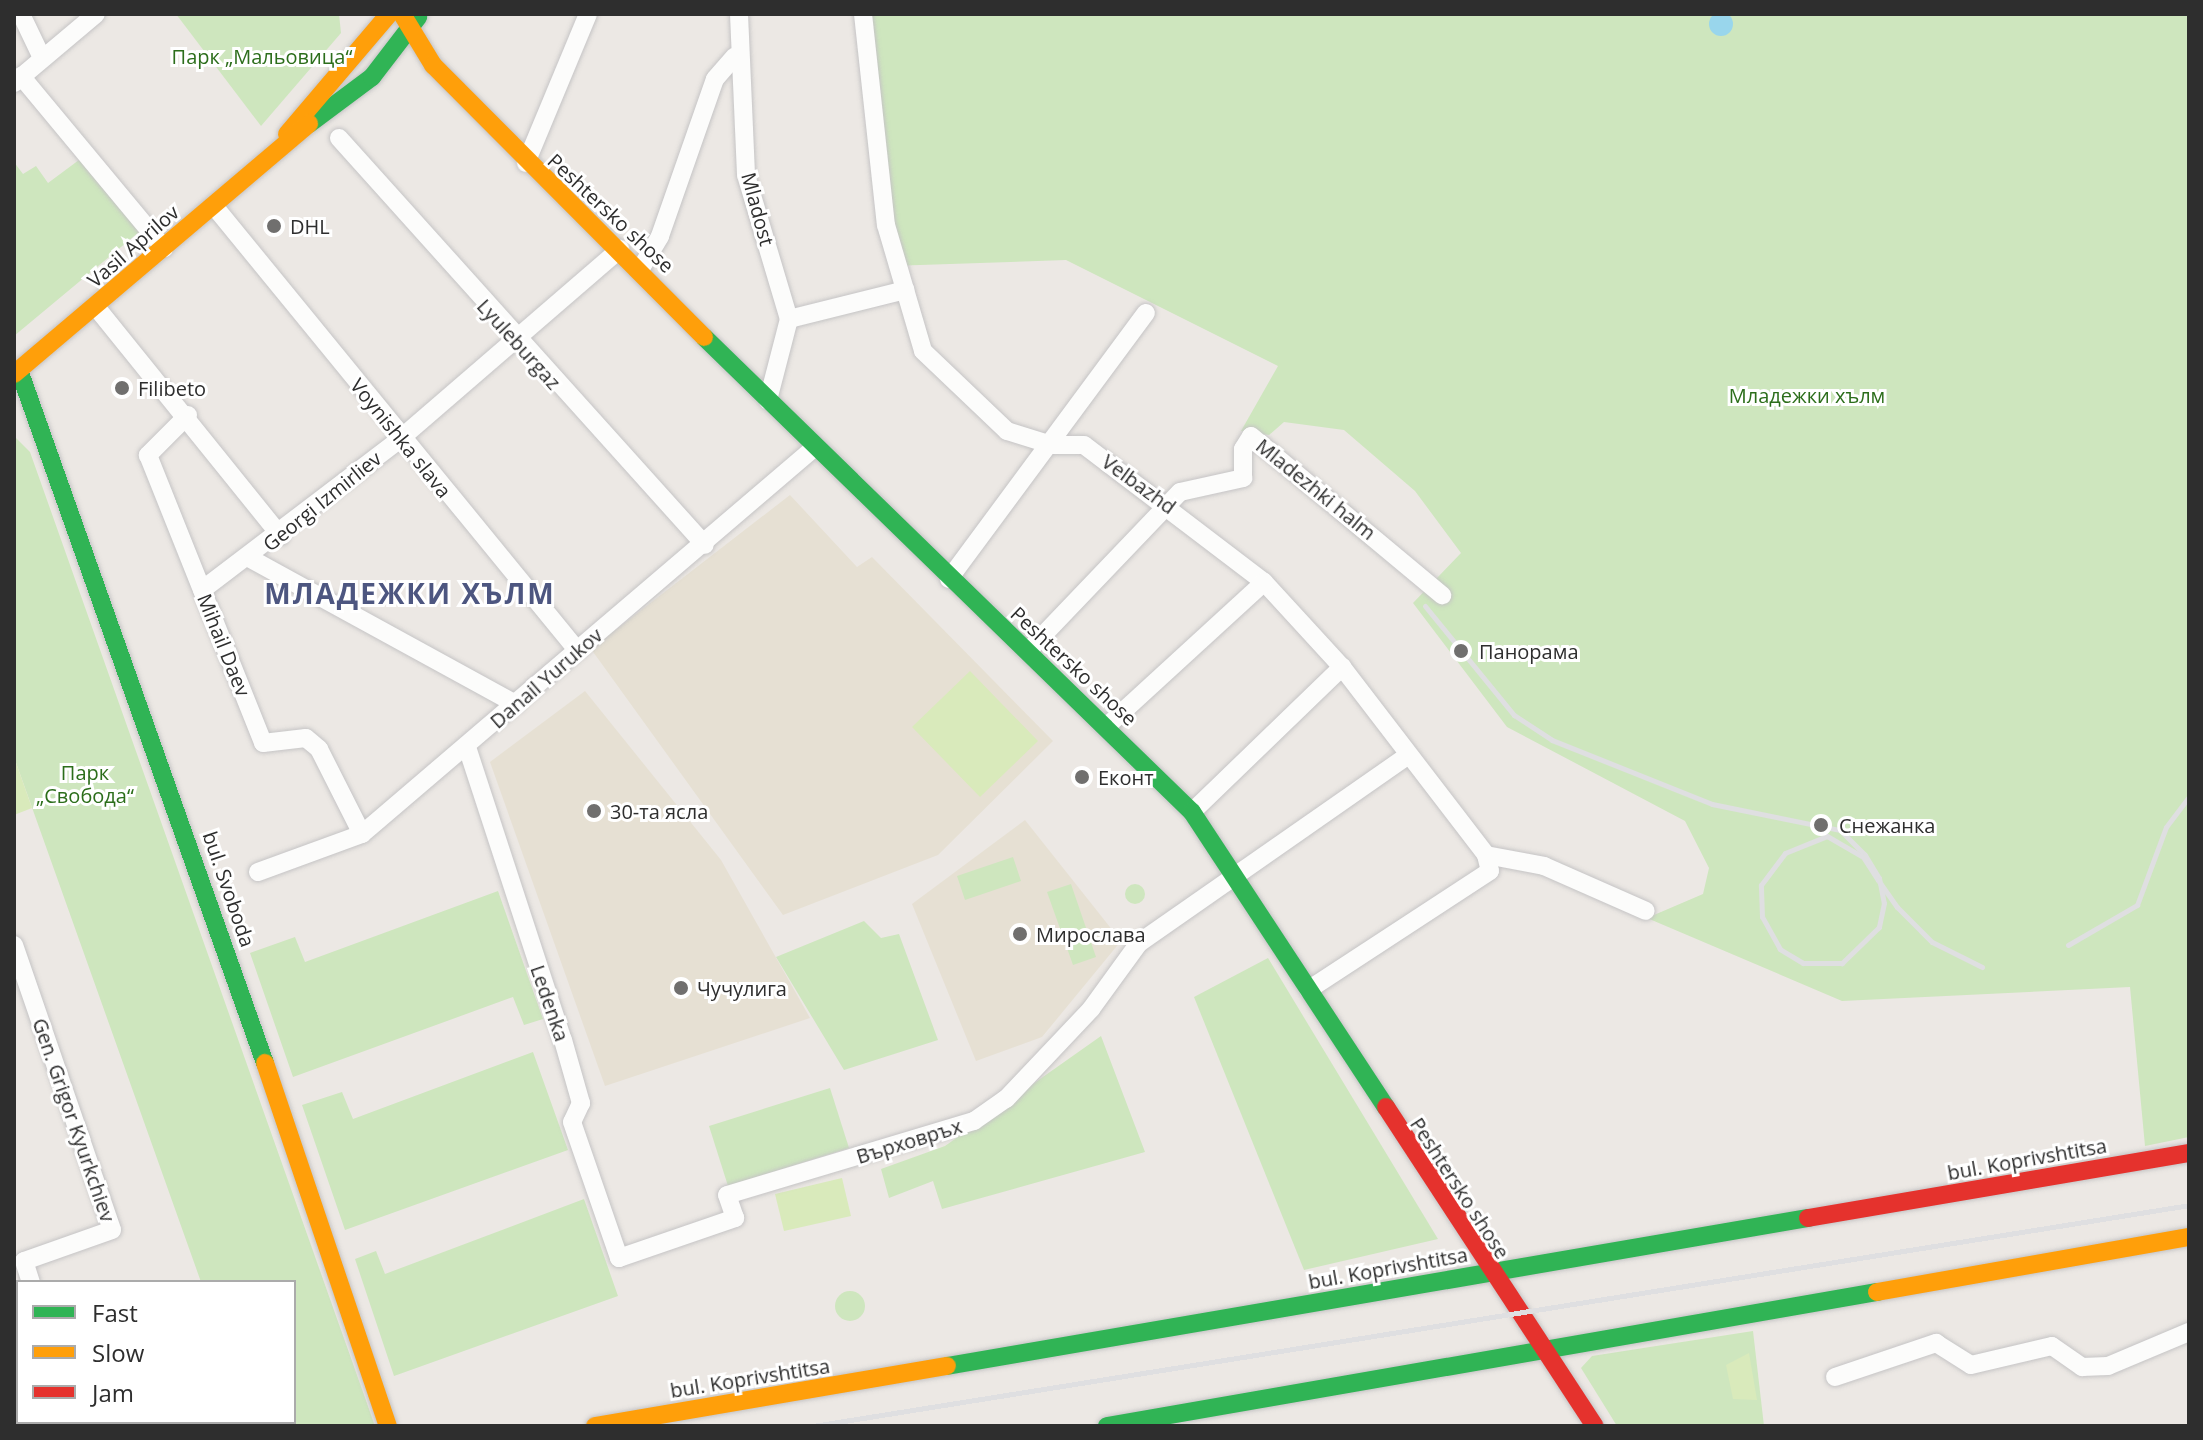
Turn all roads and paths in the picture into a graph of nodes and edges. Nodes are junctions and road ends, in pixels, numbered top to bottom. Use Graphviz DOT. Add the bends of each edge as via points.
graph roads {
  1 [pos="21,14"];
  2 [pos="96,14"];
  3 [pos="364,14"];
  4 [pos="389,14"];
  5 [pos="588,14"];
  6 [pos="739,14"];
  7 [pos="863,14"];
  8 [pos="407,26"];
  9 [pos="377,29"];
  10 [pos="735,56"];
  11 [pos="42,58"];
  12 [pos="18,79"];
  13 [pos="339,138"];
  14 [pos="278,147"];
  15 [pos="526,163"];
  16 [pos="214,206"];
  17 [pos="164,248"];
  18 [pos="620,249"];
  19 [pos="641,268"];
  20 [pos="905,290"];
  21 [pos="96,307"];
  22 [pos="1146,313"];
  23 [pos="789,319"];
  24 [pos="517,342"];
  25 [pos="16,372"];
  26 [pos="768,400"];
  27 [pos="188,415"];
  28 [pos="14,424"];
  29 [pos="400,439"];
  30 [pos="44,440"];
  31 [pos="1052,445"];
  32 [pos="814,448"];
  33 [pos="1170,505"];
  34 [pos="281,536"];
  35 [pos="705,545"];
  36 [pos="251,559"];
  37 [pos="949,579"];
  38 [pos="1264,582"];
  39 [pos="202,590"];
  40 [pos="1442,595"];
  41 [pos="577,650"];
  42 [pos="1028,651"];
  43 [pos="1342,667"];
  44 [pos="516,704"];
  45 [pos="1107,726"];
  46 [pos="467,747"];
  47 [pos="1408,755"];
  48 [pos="1192,812"];
  49 [pos="362,834"];
  50 [pos="1486,855"];
  51 [pos="1234,871"];
  52 [pos="258,872"];
  53 [pos="1646,911"];
  54 [pos="14,945"];
  55 [pos="1308,990"];
  56 [pos="2189,1153"];
  57 [pos="2189,1237"];
  58 [pos="619,1258"];
  59 [pos="1488,1272"];
  60 [pos="30,1280"];
  61 [pos="2189,1332"];
  62 [pos="1546,1350"];
  63 [pos="1835,1377"];
  64 [pos="388,1426"];
  65 [pos="595,1426"];
  66 [pos="1107,1426"];
  67 [pos="1595,1426"];
  1 -- 11 [label="street"];
  2 -- 11 [label="street"];
  3 -- 9 [label="main road"];
  4 -- 9 [label="main road, Vasil Aprilov"];
  5 -- 15 [label="street"];
  6 -- 10 [label="street, Mladost"];
  7 -- 20 [label="street, Velbazhd" via="886,225"];
  8 -- 9 [label="main road"];
  8 -- 14 [label="main road, Vasil Aprilov" via="327,115"];
  8 -- 15 [label="main road, Peshtersko shose" via="433,65"];
  9 -- 14 [label="main road, Vasil Aprilov"];
  10 -- 19 [label="street" via="715,79 660,236"];
  10 -- 23 [label="street, Mladost" via="746,175"];
  11 -- 12 [label="street"];
  12 -- 17 [label="street"];
  13 -- 24 [label="street, Lyuleburgaz"];
  14 -- 16 [label="main road, Vasil Aprilov"];
  15 -- 18 [label="main road, Peshtersko shose"];
  16 -- 17 [label="main road, Vasil Aprilov"];
  16 -- 29 [label="street, Voynishka slava"];
  17 -- 21 [label="main road, Vasil Aprilov"];
  18 -- 19 [label="main road, Peshtersko shose"];
  18 -- 24 [label="street, Georgi Izmirliev"];
  19 -- 26 [label="main road, Peshtersko shose"];
  20 -- 23 [label="street"];
  20 -- 31 [label="street, Velbazhd" via="923,351 1007,431"];
  21 -- 25 [label="main road, Vasil Aprilov"];
  21 -- 27 [label="street"];
  22 -- 31 [label="street"];
  23 -- 26 [label="street"];
  24 -- 29 [label="street, Georgi Izmirliev"];
  24 -- 35 [label="street, Lyuleburgaz"];
  25 -- 30 [label="main road, bul. Svoboda"];
  26 -- 32 [label="main road, Peshtersko shose"];
  27 -- 34 [label="street"];
  27 -- 39 [label="street, Mihail Daev" via="148,455"];
  28 -- 30 [label="main road"];
  29 -- 34 [label="street, Georgi Izmirliev"];
  29 -- 41 [label="street, Voynishka slava"];
  30 -- 64 [label="main road, bul. Svoboda"];
  31 -- 33 [label="street, Velbazhd" via="1084,445"];
  31 -- 37 [label="street"];
  32 -- 35 [label="street, Danail Yurukov"];
  32 -- 37 [label="main road, Peshtersko shose"];
  33 -- 38 [label="street, Velbazhd"];
  33 -- 40 [label="street, Mladezhki halm" via="1205,483 1243,478 1243,449 1258,438"];
  33 -- 42 [label="street"];
  34 -- 36 [label="street, Georgi Izmirliev"];
  35 -- 41 [label="street, Danail Yurukov"];
  36 -- 39 [label="street, Georgi Izmirliev"];
  36 -- 44 [label="street"];
  37 -- 42 [label="main road, Peshtersko shose"];
  38 -- 43 [label="street, Velbazhd"];
  38 -- 45 [label="street"];
  39 -- 49 [label="street, Mihail Daev" via="263,743 306,738 319,749"];
  41 -- 44 [label="street, Danail Yurukov"];
  42 -- 45 [label="main road, Peshtersko shose"];
  43 -- 47 [label="street, Velbazhd"];
  43 -- 48 [label="street"];
  44 -- 46 [label="street, Danail Yurukov"];
  45 -- 48 [label="main road, Peshtersko shose"];
  46 -- 49 [label="street, Danail Yurukov"];
  46 -- 58 [label="street, Ledenka" via="563,1040 581,1103 572,1122"];
  47 -- 50 [label="street, Velbazhd"];
  47 -- 51 [label="street"];
  48 -- 51 [label="main road, Peshtersko shose"];
  49 -- 52 [label="street, Danail Yurukov"];
  50 -- 53 [label="street" via="1544,866"];
  50 -- 55 [label="street" via="1490,871"];
  51 -- 55 [label="main road, Peshtersko shose"];
  51 -- 58 [label="street, Върховръх" via="1139,943 1091,1009 1006,1099 974,1121 727,1195 735,1218"];
  54 -- 60 [label="street, Gen. Grigor Kyurkchiev" via="112,1230 24,1261"];
  55 -- 59 [label="main road, Peshtersko shose"];
  56 -- 59 [label="main road, bul. Koprivshtitsa"];
  57 -- 62 [label="main road"];
  59 -- 62 [label="main road, Peshtersko shose"];
  59 -- 65 [label="main road, bul. Koprivshtitsa"];
  61 -- 63 [label="street" via="2108,1366 2082,1367 2052,1346 1971,1365 1936,1343"];
  62 -- 66 [label="main road"];
  62 -- 67 [label="main road, Peshtersko shose"];
}
